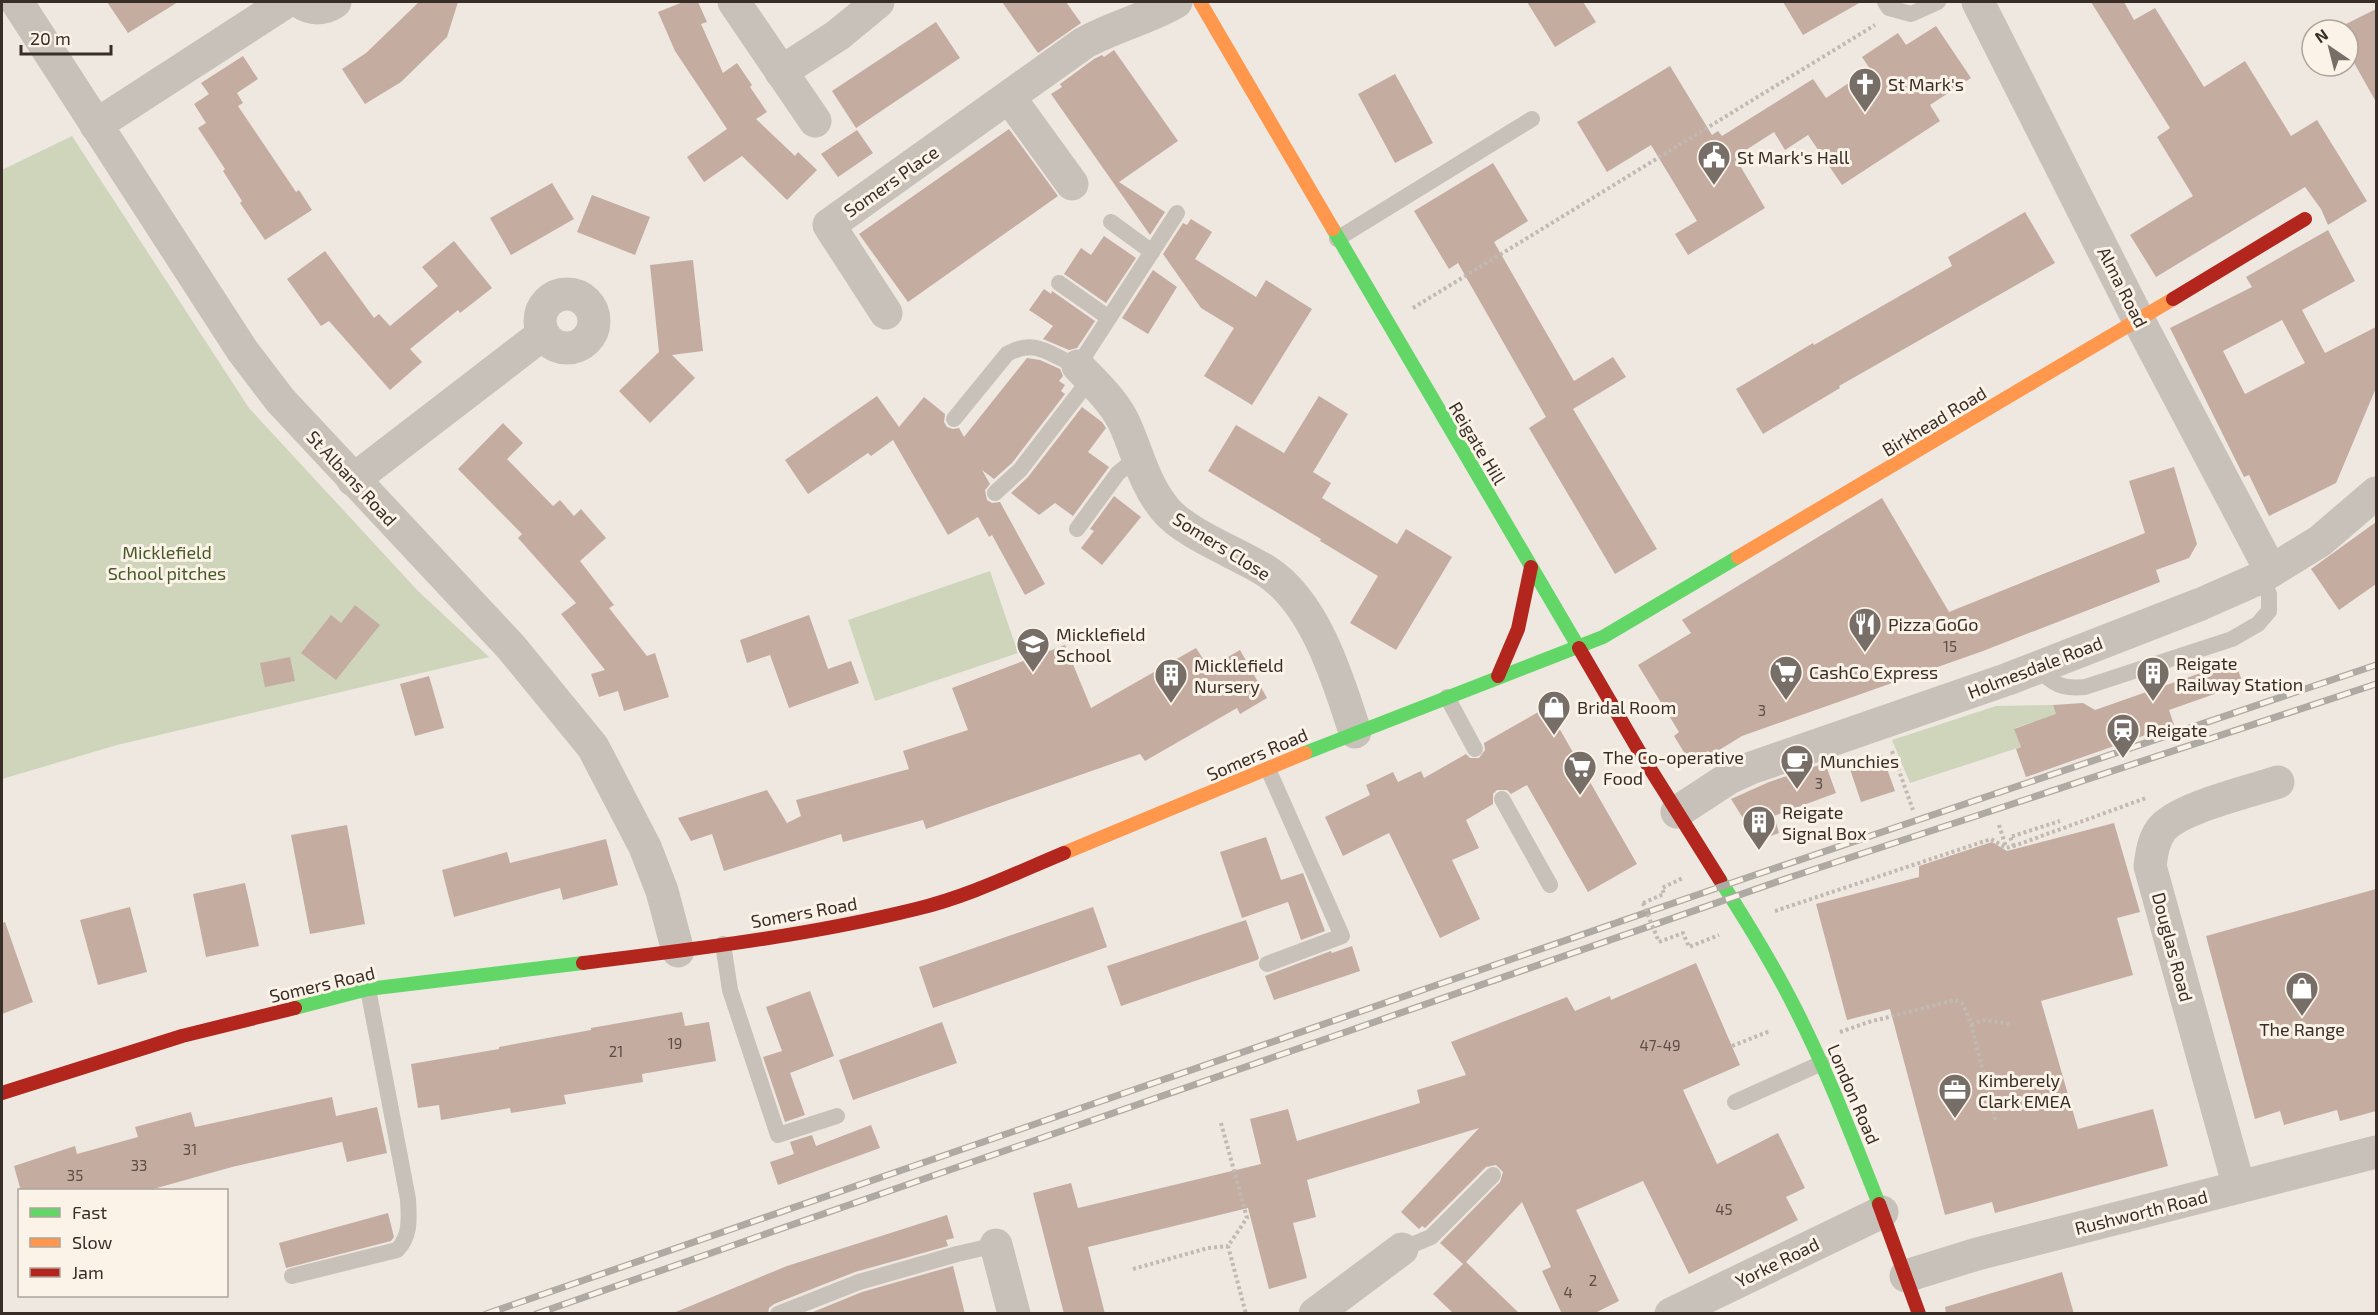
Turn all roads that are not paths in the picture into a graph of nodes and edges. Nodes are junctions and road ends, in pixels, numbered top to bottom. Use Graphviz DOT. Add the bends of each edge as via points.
graph roads {
  1 [pos="17,2"];
  2 [pos="286,2"];
  3 [pos="300,2"];
  4 [pos="335,2"];
  5 [pos="734,2"];
  6 [pos="878,2"];
  7 [pos="1176,2"];
  8 [pos="1200,2"];
  9 [pos="1938,2"];
  10 [pos="1978,2"];
  11 [pos="1887,5"];
  12 [pos="781,72"];
  13 [pos="1009,97"];
  14 [pos="1532,119"];
  15 [pos="815,121"];
  16 [pos="96,125"];
  17 [pos="1072,184"];
  18 [pos="1177,213"];
  19 [pos="2305,219"];
  20 [pos="1110,222"];
  21 [pos="1337,239"];
  22 [pos="1152,252"];
  23 [pos="1059,283"];
  24 [pos="886,313"];
  25 [pos="1109,318"];
  26 [pos="2138,319"];
  27 [pos="543,334"];
  28 [pos="1084,373"];
  29 [pos="954,419"];
  30 [pos="1137,458"];
  31 [pos="353,480"];
  32 [pos="995,493"];
  33 [pos="2376,493"];
  34 [pos="1077,529"];
  35 [pos="1531,567"];
  36 [pos="2265,575"];
  37 [pos="1578,647"];
  38 [pos="2038,668"];
  39 [pos="1498,675"];
  40 [pos="1447,697"];
  41 [pos="1356,732"];
  42 [pos="1475,748"];
  43 [pos="1268,769"];
  44 [pos="2278,782"];
  45 [pos="1503,799"];
  46 [pos="1677,812"];
  47 [pos="1550,885"];
  48 [pos="1734,899"];
  49 [pos="723,944"];
  50 [pos="678,951"];
  51 [pos="1267,964"];
  52 [pos="368,990"];
  53 [pos="1822,1064"];
  54 [pos="2,1093"];
  55 [pos="1736,1102"];
  56 [pos="837,1116"];
  57 [pos="2376,1152"];
  58 [pos="1493,1175"];
  59 [pos="2239,1187"];
  60 [pos="1882,1212"];
  61 [pos="996,1245"];
  62 [pos="1402,1249"];
  63 [pos="292,1276"];
  64 [pos="1906,1276"];
  65 [pos="778,1314"];
  66 [pos="1014,1314"];
  67 [pos="1315,1314"];
  68 [pos="1671,1314"];
  69 [pos="1919,1314"];
  1 -- 16 [label="street, St Albans Road"];
  2 -- 16 [label="street"];
  3 -- 4 [label="street" via="322,8"];
  5 -- 12 [label="street"];
  6 -- 12 [label="street" via="838,35"];
  7 -- 13 [label="street, Somers Place" via="1105,31"];
  8 -- 21 [label="street, Reigate Hill"];
  9 -- 11 [label="lane" via="1911,14"];
  10 -- 26 [label="street, Alma Road"];
  12 -- 15 [label="street"];
  13 -- 17 [label="street"];
  13 -- 24 [label="street, Somers Place" via="828,225"];
  14 -- 21 [label="lane"];
  16 -- 31 [label="street, St Albans Road" via="242,350 280,400"];
  18 -- 22 [label="lane"];
  19 -- 26 [label="street, Birkhead Road"];
  20 -- 22 [label="lane"];
  21 -- 35 [label="street, Reigate Hill"];
  22 -- 25 [label="lane"];
  23 -- 25 [label="lane"];
  25 -- 28 [label="lane"];
  26 -- 36 [label="street, Alma Road"];
  26 -- 37 [label="street, Birkhead Road" via="1603,637"];
  27 -- 31 [label="street"];
  28 -- 29 [label="lane" via="1041,349 1018,348 1007,354"];
  28 -- 30 [label="street, Somers Close" via="1111,400"];
  28 -- 32 [label="lane" via="1020,470"];
  30 -- 34 [label="lane" via="1118,473"];
  30 -- 41 [label="street, Somers Close" via="1165,510 1188,528 1268,572 1303,608 1335,671"];
  31 -- 50 [label="street, St Albans Road" via="511,647 593,747 645,847"];
  33 -- 36 [label="street, Holmesdale Road" via="2320,541"];
  35 -- 37 [label="street, Reigate Hill"];
  35 -- 39 [label="street" via="1518,629"];
  36 -- 38 [label="street, Holmesdale Road"];
  36 -- 38 [label="lane" via="2270,611 2258,624 2232,639 2085,687 2067,688 2048,679"];
  37 -- 39 [label="street, Somers Road"];
  37 -- 46 [label="street, Reigate Hill"];
  38 -- 46 [label="street, Holmesdale Road" via="1751,768"];
  39 -- 40 [label="street, Somers Road"];
  40 -- 41 [label="street, Somers Road"];
  40 -- 42 [label="lane"];
  41 -- 43 [label="street, Somers Road"];
  43 -- 49 [label="street, Somers Road" via="993,882 917,909"];
  43 -- 51 [label="lane" via="1342,936"];
  44 -- 59 [label="street, Douglas Road" via="2179,816 2162,829 2152,849 2150,866"];
  45 -- 47 [label="lane"];
  46 -- 48 [label="street, Reigate Hill"];
  48 -- 53 [label="street, London Road"];
  49 -- 50 [label="street, Somers Road"];
  49 -- 56 [label="lane" via="730,990 778,1135"];
  50 -- 52 [label="street, Somers Road"];
  52 -- 54 [label="street, Somers Road" via="182,1036"];
  52 -- 63 [label="lane" via="408,1199 409,1228 397,1250"];
  53 -- 55 [label="lane"];
  53 -- 60 [label="street, London Road"];
  57 -- 59 [label="street, Rushworth Road"];
  58 -- 62 [label="lane" via="1431,1237"];
  59 -- 64 [label="street, Rushworth Road"];
  60 -- 64 [label="street, London Road"];
  60 -- 68 [label="street, Yorke Road"];
  61 -- 65 [label="lane" via="859,1282"];
  61 -- 66 [label="street"];
  62 -- 67 [label="street"];
  64 -- 69 [label="street, London Road"];
}
